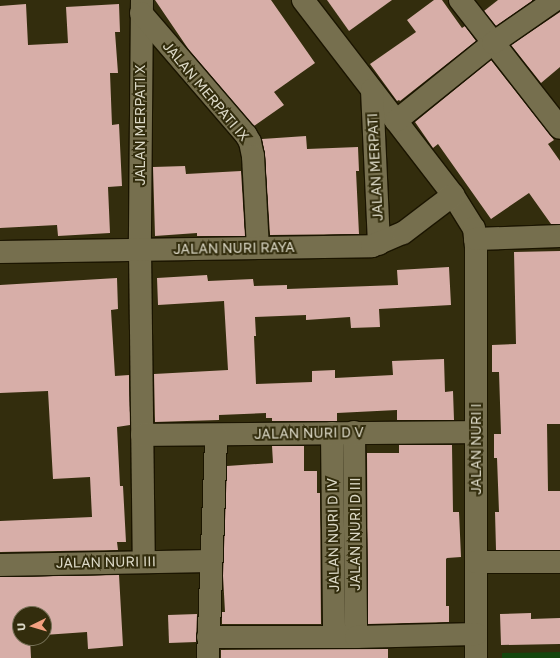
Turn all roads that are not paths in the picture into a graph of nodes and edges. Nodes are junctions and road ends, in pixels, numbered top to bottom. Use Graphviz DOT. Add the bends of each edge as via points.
graph roads {
  1 [pos="303,0"];
  2 [pos="460,0"];
  3 [pos="555,0"];
  4 [pos="141,6"];
  5 [pos="493,43"];
  6 [pos="372,90"];
  7 [pos="396,121"];
  8 [pos="560,128"];
  9 [pos="453,196"];
  10 [pos="560,236"];
  11 [pos="475,239"];
  12 [pos="379,244"];
  13 [pos="258,248"];
  14 [pos="140,250"];
  15 [pos="0,252"];
  16 [pos="354,432"];
  17 [pos="476,432"];
  18 [pos="332,433"];
  19 [pos="216,435"];
  20 [pos="142,436"];
  21 [pos="144,561"];
  22 [pos="211,561"];
  23 [pos="476,562"];
  24 [pos="560,562"];
  25 [pos="0,564"];
  26 [pos="476,634"];
  27 [pos="334,637"];
  28 [pos="356,637"];
  29 [pos="208,648"];
  30 [pos="476,658"];
  1 -- 6 [label="street, JALAN NURI I"];
  2 -- 5 [label="street"];
  3 -- 5 [label="street"];
  4 -- 13 [label="street, JALAN MERPATI IX" via="250,142"];
  4 -- 14 [label="street, JALAN MERPATI X"];
  5 -- 7 [label="street"];
  5 -- 8 [label="street"];
  6 -- 7 [label="street, JALAN NURI I"];
  6 -- 12 [label="street, JALAN MERPATI"];
  7 -- 9 [label="street, JALAN NURI I"];
  9 -- 11 [label="street, JALAN NURI I" via="474,228"];
  9 -- 12 [label="street, JALAN NURI RAYA" via="403,233"];
  10 -- 11 [label="street"];
  11 -- 17 [label="street, JALAN NURI I"];
  12 -- 13 [label="street, JALAN NURI RAYA"];
  13 -- 14 [label="street, JALAN NURI RAYA"];
  14 -- 15 [label="street, JALAN NURI RAYA"];
  14 -- 20 [label="street, JALAN MERPATI X"];
  16 -- 17 [label="street, JALAN NURI D V"];
  16 -- 18 [label="street, JALAN NURI D V"];
  16 -- 28 [label="street, JALAN NURI D III"];
  17 -- 23 [label="street, JALAN NURI I"];
  18 -- 19 [label="street, JALAN NURI D V"];
  18 -- 27 [label="street, JALAN NURI D IV"];
  19 -- 20 [label="street, JALAN NURI D V"];
  19 -- 22 [label="street"];
  20 -- 21 [label="street, JALAN MERPATI X"];
  21 -- 22 [label="street, JALAN NURI III"];
  21 -- 25 [label="street, JALAN NURI III"];
  22 -- 29 [label="street"];
  23 -- 24 [label="street"];
  23 -- 26 [label="street, JALAN NURI I"];
  26 -- 28 [label="street"];
  26 -- 30 [label="street, JALAN NURI I"];
  27 -- 28 [label="street"];
  27 -- 29 [label="street"];
}
